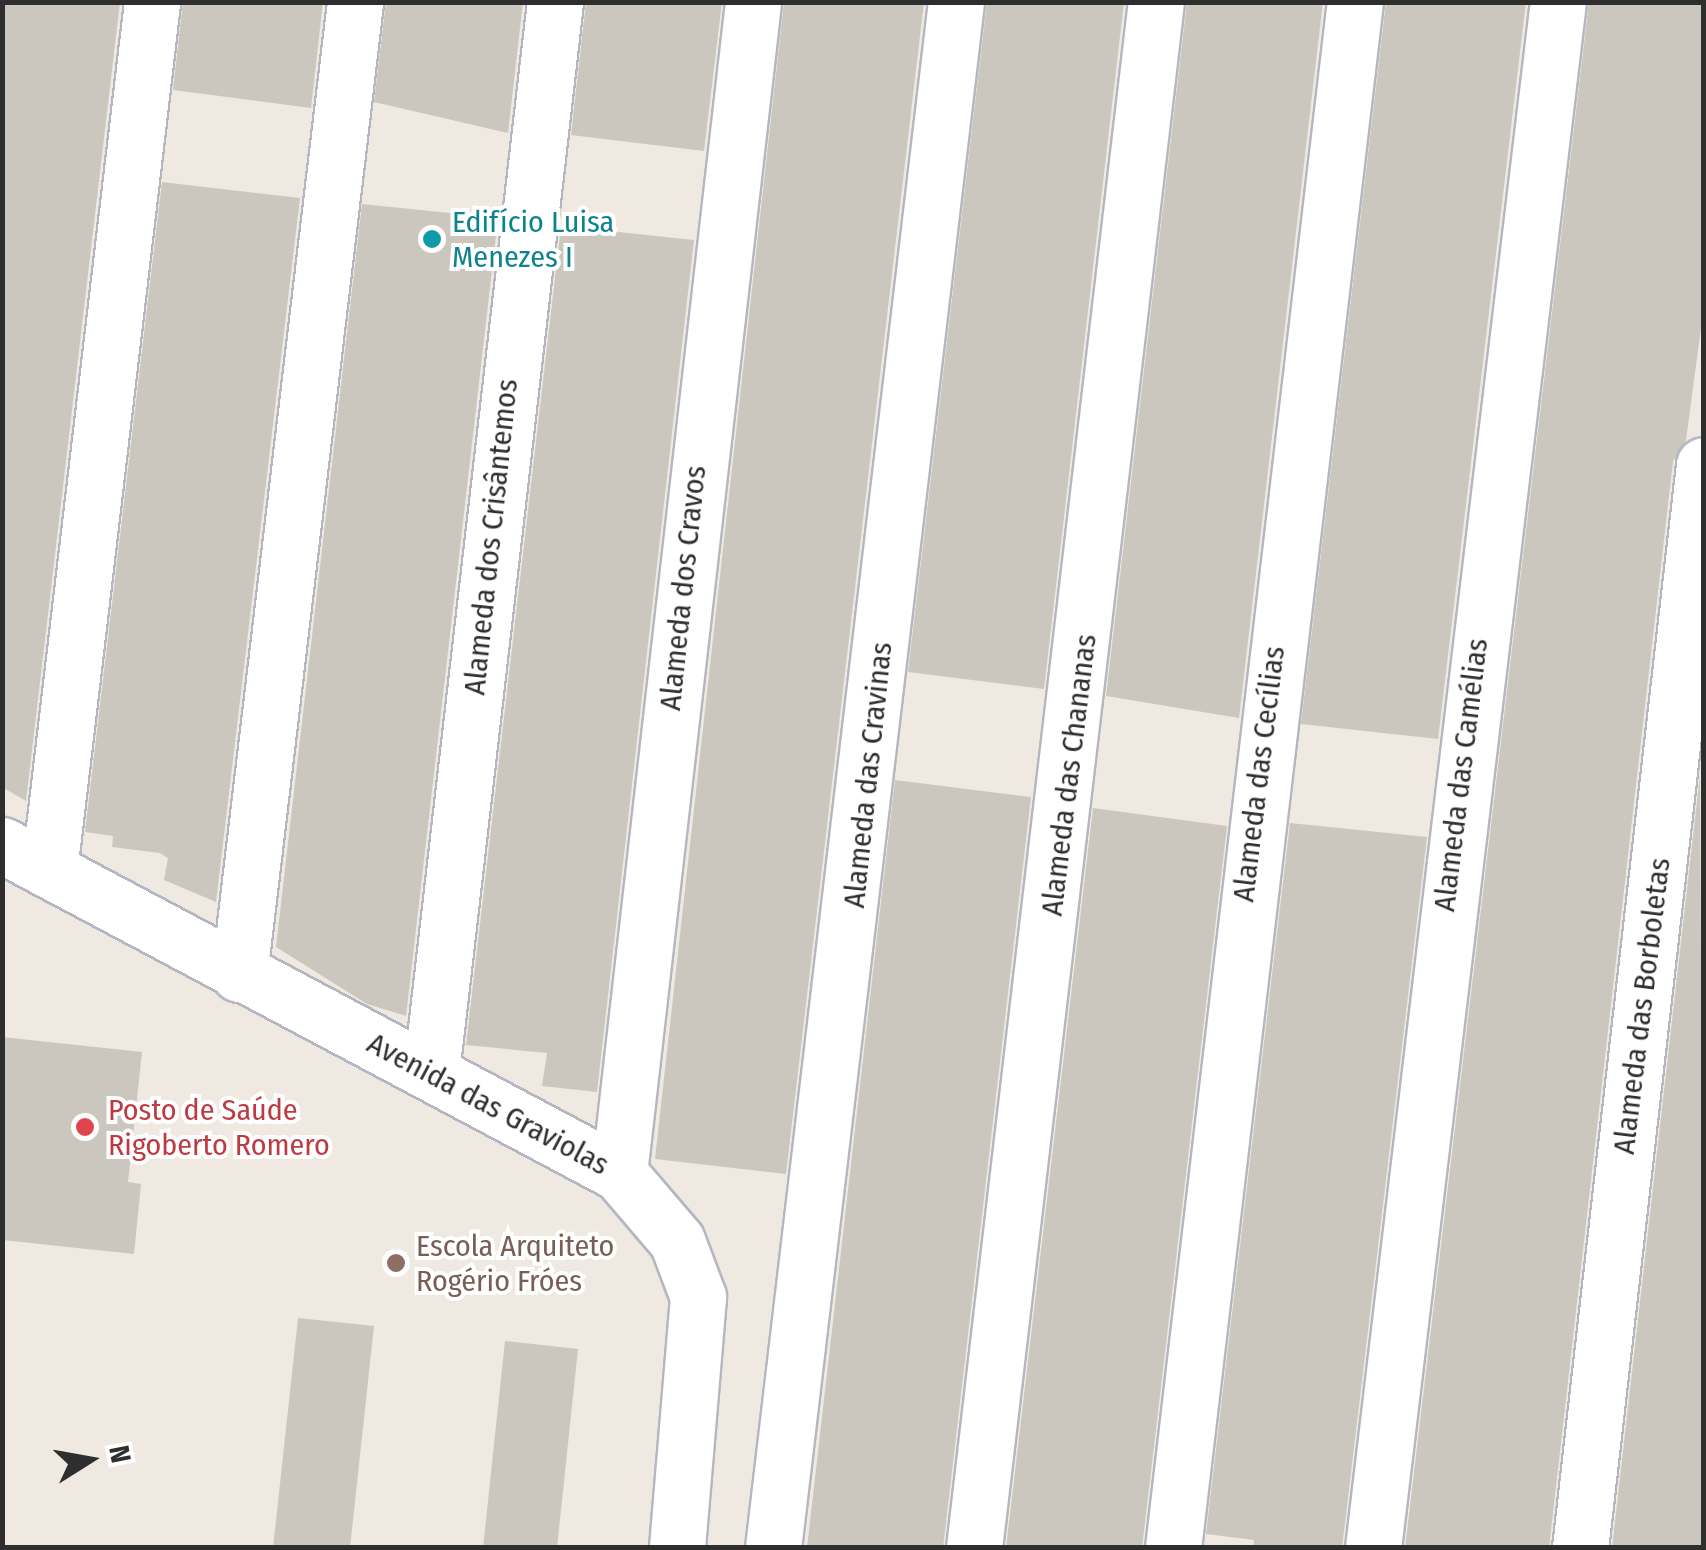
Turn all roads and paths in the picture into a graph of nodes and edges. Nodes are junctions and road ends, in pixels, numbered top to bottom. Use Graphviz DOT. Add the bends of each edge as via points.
graph roads {
  1 [pos="152,2"];
  2 [pos="354,2"];
  3 [pos="555,2"];
  4 [pos="753,2"];
  5 [pos="956,2"];
  6 [pos="1156,2"];
  7 [pos="1355,2"];
  8 [pos="1558,2"];
  9 [pos="1704,465"];
  10 [pos="26,858"];
  11 [pos="238,974"];
  12 [pos="431,1072"];
  13 [pos="619,1173"];
  14 [pos="677,1548"];
  15 [pos="773,1548"];
  16 [pos="974,1548"];
  17 [pos="1173,1548"];
  18 [pos="1373,1548"];
  19 [pos="1580,1548"];
  1 -- 10 [label="street"];
  2 -- 11 [label="street"];
  3 -- 12 [label="street, Alameda dos Crisântemos"];
  4 -- 13 [label="street, Alameda dos Cravos"];
  5 -- 15 [label="street, Alameda das Cravinas"];
  6 -- 16 [label="street, Alameda das Chananas"];
  7 -- 17 [label="street, Alameda das Cecílias"];
  8 -- 18 [label="street, Alameda das Camélias"];
  9 -- 19 [label="street, Alameda das Borboletas"];
  10 -- 11 [label="street, Avenida das Graviolas"];
  11 -- 12 [label="street, Avenida das Graviolas"];
  12 -- 13 [label="street, Avenida das Graviolas"];
  13 -- 14 [label="street, Avenida das Graviolas" via="677,1241 698,1297"];
}
